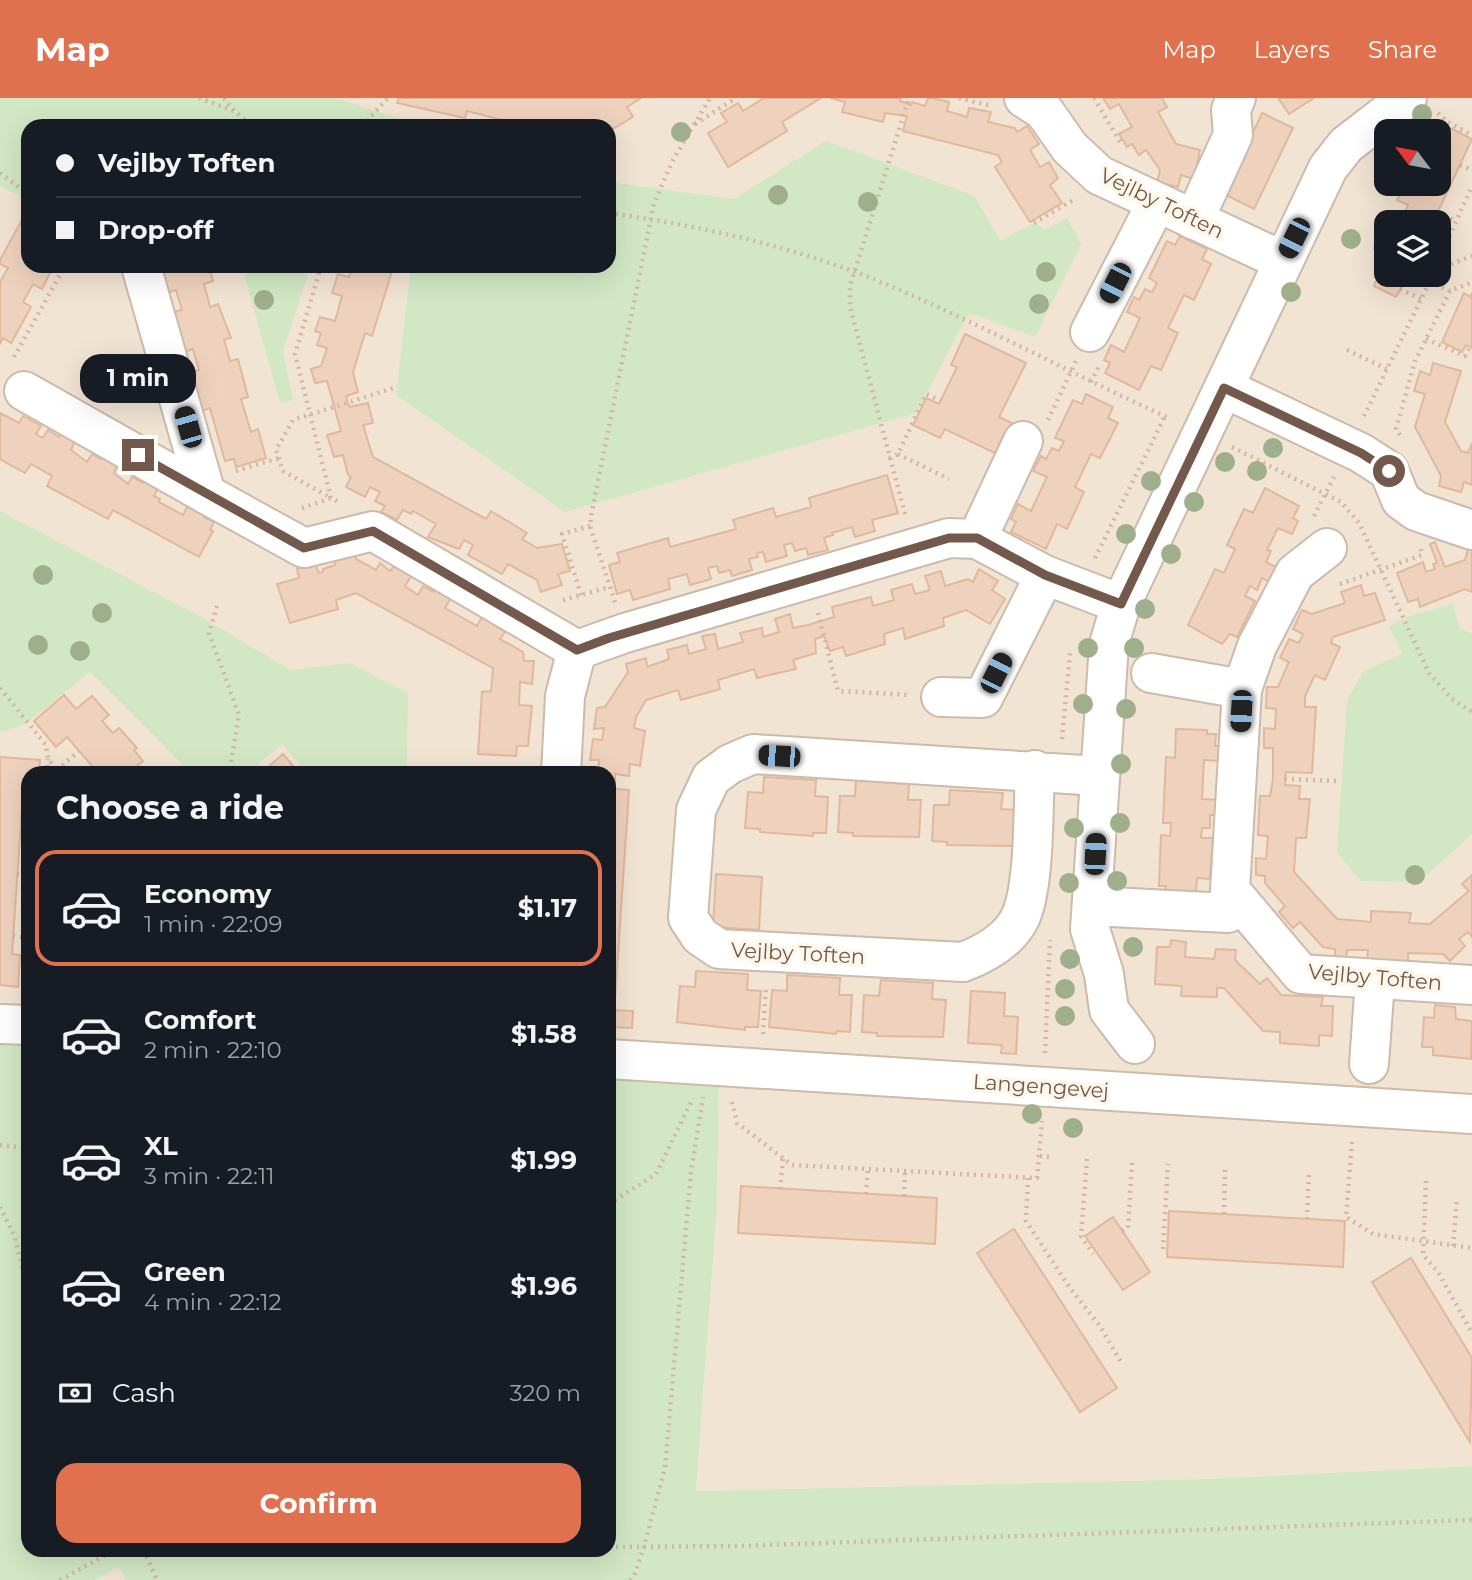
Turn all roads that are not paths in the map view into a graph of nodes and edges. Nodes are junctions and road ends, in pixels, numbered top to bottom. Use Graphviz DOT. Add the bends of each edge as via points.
graph roads {
  1 [pos="1024,98"];
  2 [pos="1236,98"];
  3 [pos="1419,102"];
  4 [pos="1156,204"];
  5 [pos="1194,220"];
  6 [pos="1283,261"];
  7 [pos="143,273"];
  8 [pos="1090,332"];
  9 [pos="16,379"];
  10 [pos="1224,388"];
  11 [pos="1023,441"];
  12 [pos="205,487"];
  13 [pos="1467,528"];
  14 [pos="977,538"];
  15 [pos="1327,548"];
  16 [pos="1045,575"];
  17 [pos="1121,604"];
  18 [pos="577,650"];
  19 [pos="1151,673"];
  20 [pos="1242,689"];
  21 [pos="941,697"];
  22 [pos="561,766"];
  23 [pos="1035,770"];
  24 [pos="1099,776"];
  25 [pos="1230,890"];
  26 [pos="1092,906"];
  27 [pos="1375,981"];
  28 [pos="1472,985"];
  29 [pos="0,1024"];
  30 [pos="21,1025"];
  31 [pos="1135,1044"];
  32 [pos="616,1059"];
  33 [pos="1369,1063"];
  34 [pos="1472,1114"];
  1 -- 4 [label="street, Vejlby Toften" via="1044,111 1070,148 1099,175"];
  2 -- 5 [label="street" via="1231,110 1233,135"];
  3 -- 6 [label="street" via="1346,145 1328,168"];
  4 -- 5 [label="street, Vejlby Toften"];
  4 -- 8 [label="street"];
  5 -- 6 [label="street, Vejlby Toften"];
  6 -- 10 [label="street"];
  7 -- 12 [label="street"];
  9 -- 12 [label="street"];
  10 -- 13 [label="street" via="1349,447 1389,471 1401,500 1416,511"];
  10 -- 17 [label="street"];
  11 -- 14 [label="street"];
  12 -- 18 [label="street" via="304,548 373,531"];
  14 -- 16 [label="street"];
  14 -- 18 [label="street" via="949,538"];
  15 -- 20 [label="street" via="1295,573 1257,646"];
  16 -- 17 [label="street"];
  16 -- 21 [label="street" via="983,698"];
  17 -- 24 [label="street" via="1109,644"];
  18 -- 22 [label="street" via="565,696"];
  19 -- 20 [label="street"];
  20 -- 25 [label="street"];
  23 -- 23 [label="street, Vejlby Toften" via="753,754 711,778 696,810 688,918 700,936 719,948 963,962 986,953 1003,941 1021,916 1028,882"];
  23 -- 24 [label="street, Vejlby Toften"];
  24 -- 26 [label="street"];
  25 -- 26 [label="street" via="1228,913"];
  25 -- 27 [label="street, Vejlby Toften" via="1301,974"];
  26 -- 31 [label="street" via="1090,929 1109,1010"];
  27 -- 28 [label="street, Vejlby Toften"];
  27 -- 33 [label="street"];
  29 -- 30 [label="street"];
  32 -- 34 [label="street, Langengevej"];
}
